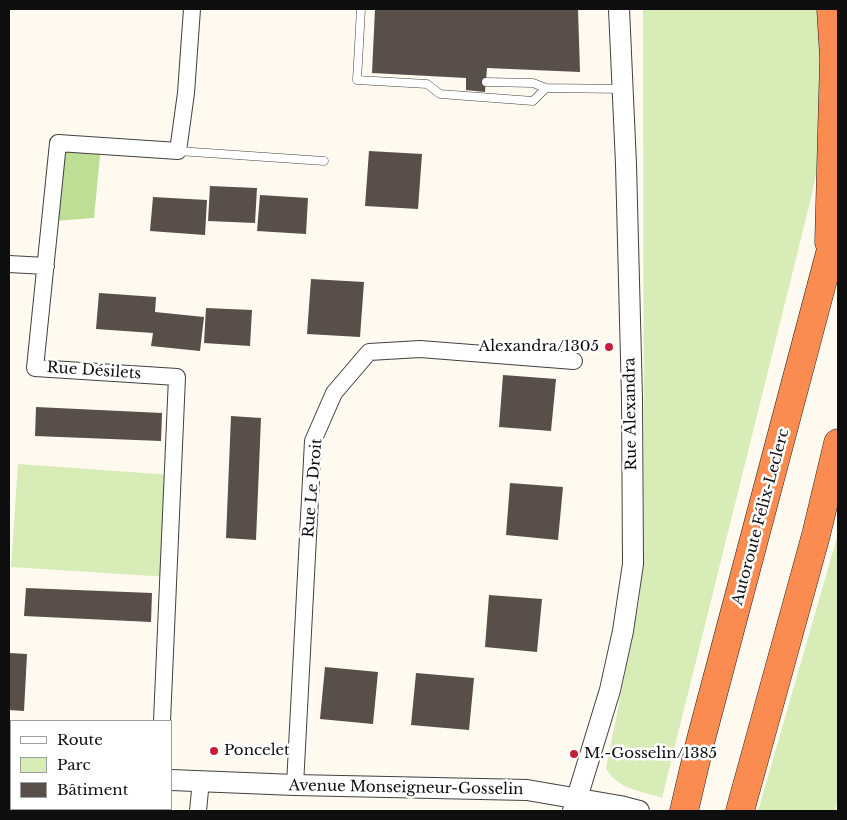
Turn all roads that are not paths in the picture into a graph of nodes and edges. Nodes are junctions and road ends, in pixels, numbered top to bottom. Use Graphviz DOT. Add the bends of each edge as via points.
graph roads {
  1 [pos="192,9"];
  2 [pos="361,9"];
  3 [pos="619,9"];
  4 [pos="831,9"];
  5 [pos="486,82"];
  6 [pos="546,88"];
  7 [pos="622,89"];
  8 [pos="178,151"];
  9 [pos="324,161"];
  10 [pos="838,223"];
  11 [pos="829,261"];
  12 [pos="9,264"];
  13 [pos="46,266"];
  14 [pos="574,362"];
  15 [pos="838,443"];
  16 [pos="838,477"];
  17 [pos="816,535"];
  18 [pos="162,720"];
  19 [pos="172,780"];
  20 [pos="201,780"];
  21 [pos="295,786"];
  22 [pos="575,805"];
  23 [pos="198,811"];
  24 [pos="639,811"];
  25 [pos="684,811"];
  26 [pos="740,811"];
  1 -- 8 [label="street"];
  2 -- 6 [label="lane" via="357,80 427,84 440,94 533,101"];
  3 -- 7 [label="street, Rue Alexandra"];
  4 -- 11 [label="highway" via="834,58"];
  5 -- 6 [label="lane" via="532,83"];
  6 -- 7 [label="lane"];
  7 -- 22 [label="street, Rue Alexandra" via="632,398 633,564 610,690"];
  8 -- 9 [label="lane"];
  8 -- 13 [label="street, Rue Désilets" via="58,143"];
  10 -- 11 [label="highway, Autoroute Félix-Leclerc"];
  11 -- 25 [label="highway, Autoroute Félix-Leclerc"];
  12 -- 13 [label="street"];
  13 -- 18 [label="street, Rue Désilets" via="35,368 176,377"];
  14 -- 21 [label="street, Rue Le Droit" via="420,348 368,352 334,393 313,441"];
  15 -- 17 [label="highway"];
  16 -- 17 [label="highway"];
  17 -- 26 [label="highway"];
  19 -- 20 [label="street, Avenue Monseigneur-Gosselin"];
  20 -- 21 [label="street, Avenue Monseigneur-Gosselin"];
  20 -- 23 [label="street"];
  21 -- 22 [label="street, Avenue Monseigneur-Gosselin" via="527,790"];
  22 -- 24 [label="street, Avenue Monseigneur-Gosselin"];
}
